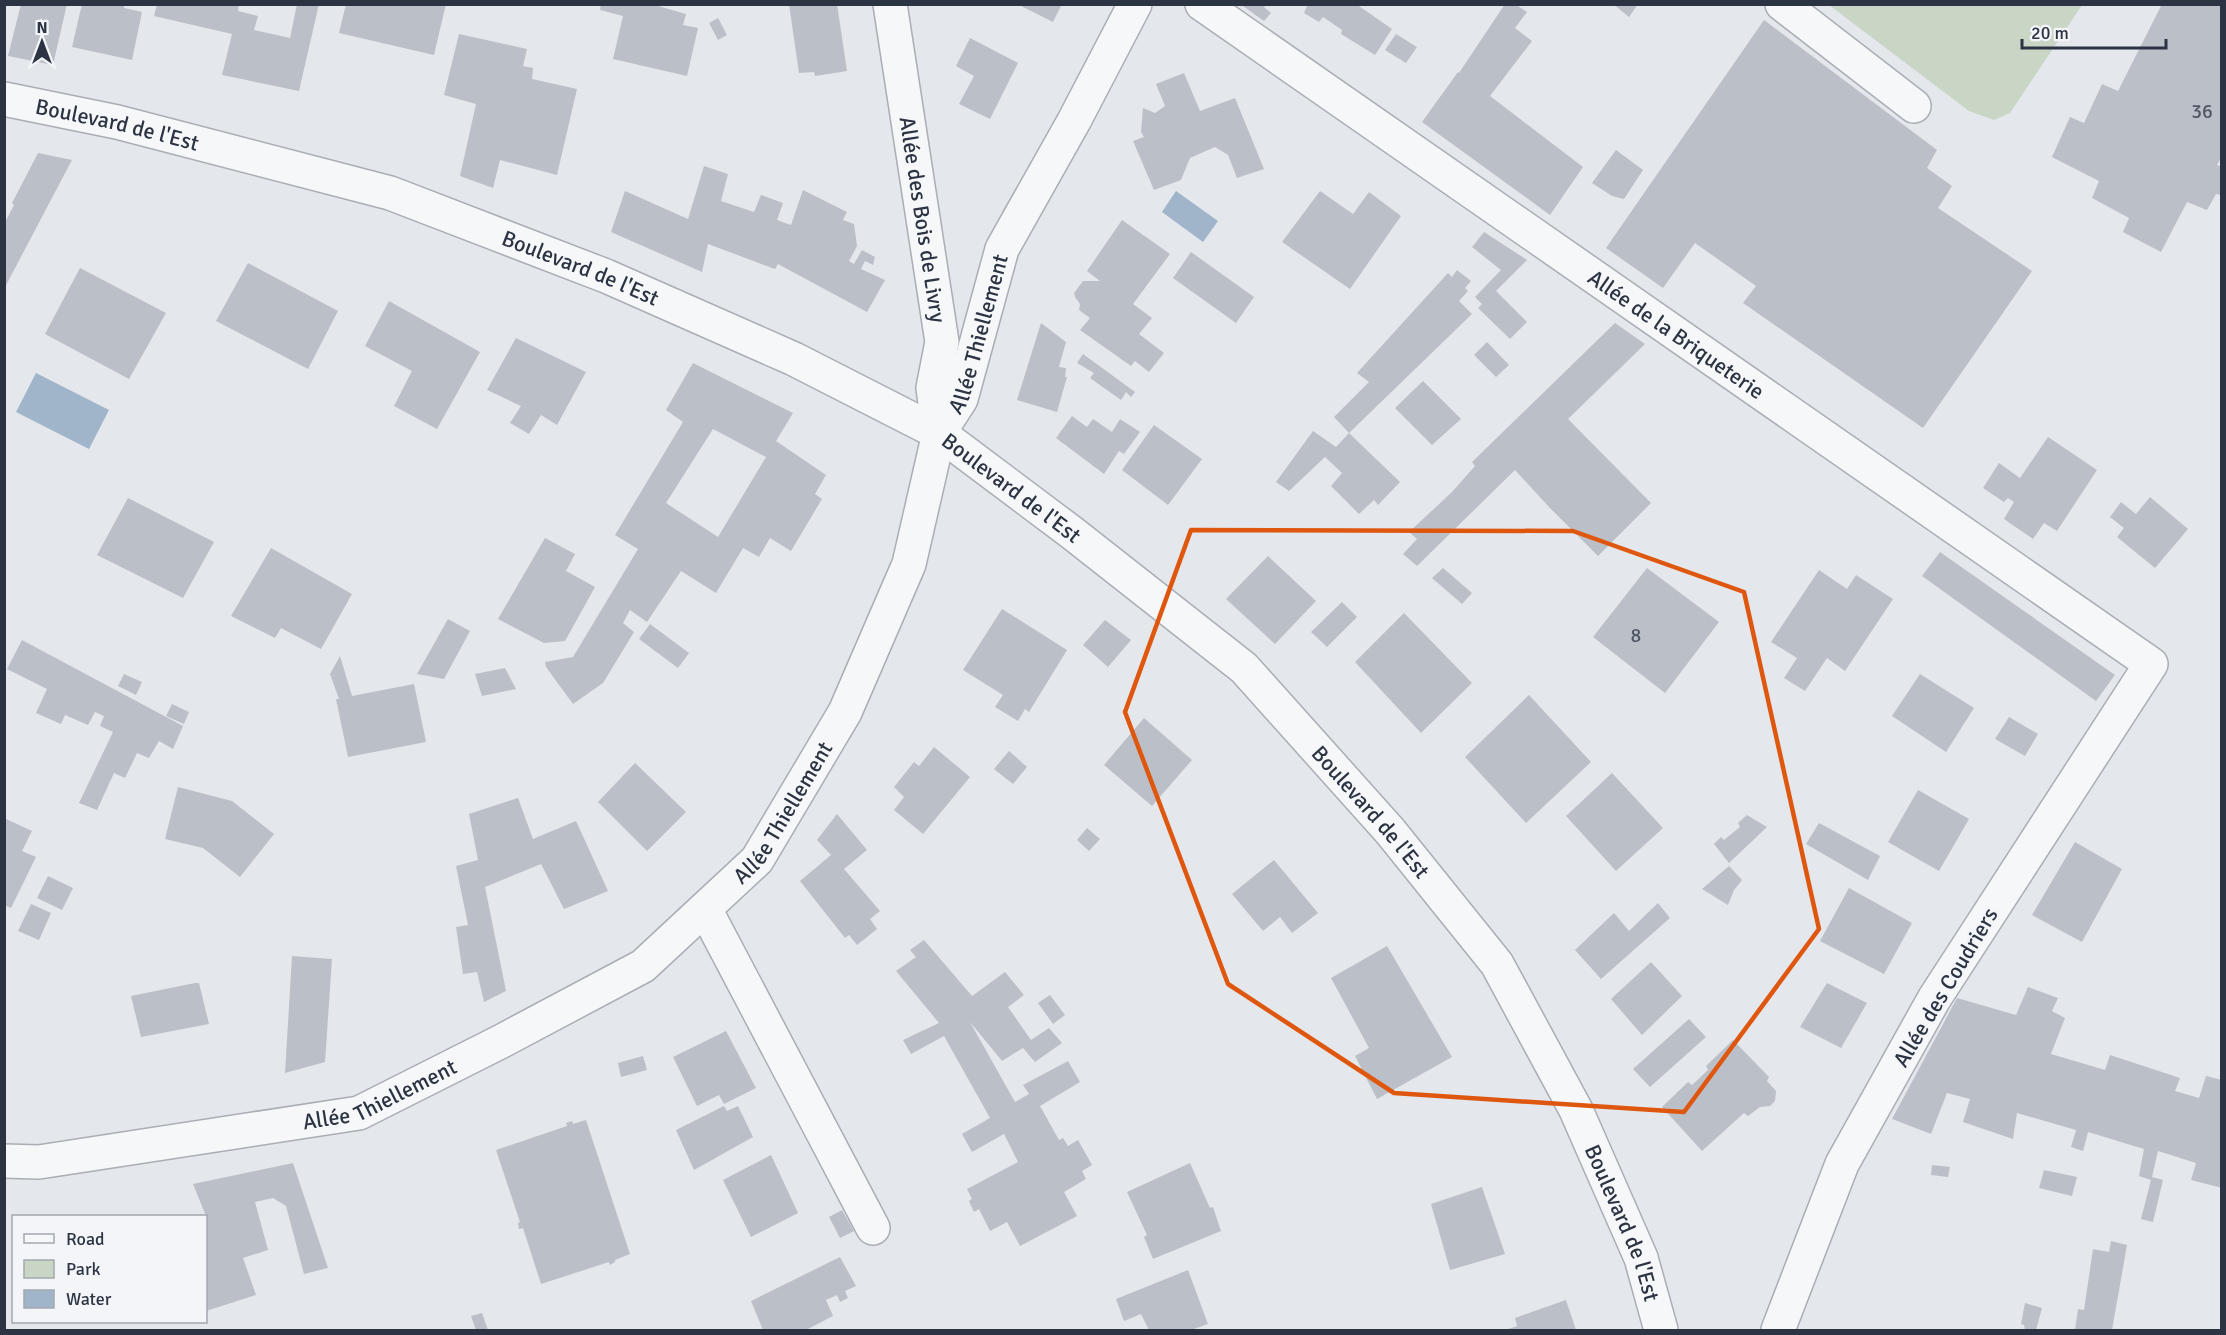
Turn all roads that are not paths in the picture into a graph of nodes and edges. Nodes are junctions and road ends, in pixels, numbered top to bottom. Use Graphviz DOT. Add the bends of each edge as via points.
graph roads {
  1 [pos="891,4"];
  2 [pos="1135,4"];
  3 [pos="1202,4"];
  4 [pos="1782,4"];
  5 [pos="4,99"];
  6 [pos="1914,106"];
  7 [pos="939,433"];
  8 [pos="2151,664"];
  9 [pos="705,909"];
  10 [pos="4,1161"];
  11 [pos="873,1228"];
  12 [pos="1661,1330"];
  13 [pos="1778,1330"];
  1 -- 7 [label="street, Allée des Bois de Livry" via="942,342 933,388"];
  2 -- 7 [label="street, Allée Thiellement" via="1002,249 961,399"];
  3 -- 8 [label="street, Allée de la Briqueterie"];
  4 -- 6 [label="street"];
  5 -- 7 [label="street, Boulevard de l'Est" via="117,122 390,193 606,276 794,359"];
  7 -- 9 [label="street, Allée Thiellement" via="909,564 845,712 757,860"];
  7 -- 12 [label="street, Boulevard de l'Est" via="1244,668 1389,831 1497,964 1576,1110 1641,1257"];
  8 -- 13 [label="street, Allée des Coudriers" via="1934,999 1842,1164"];
  9 -- 10 [label="street, Allée Thiellement" via="643,966 358,1113 39,1162"];
  9 -- 11 [label="street"];
}
